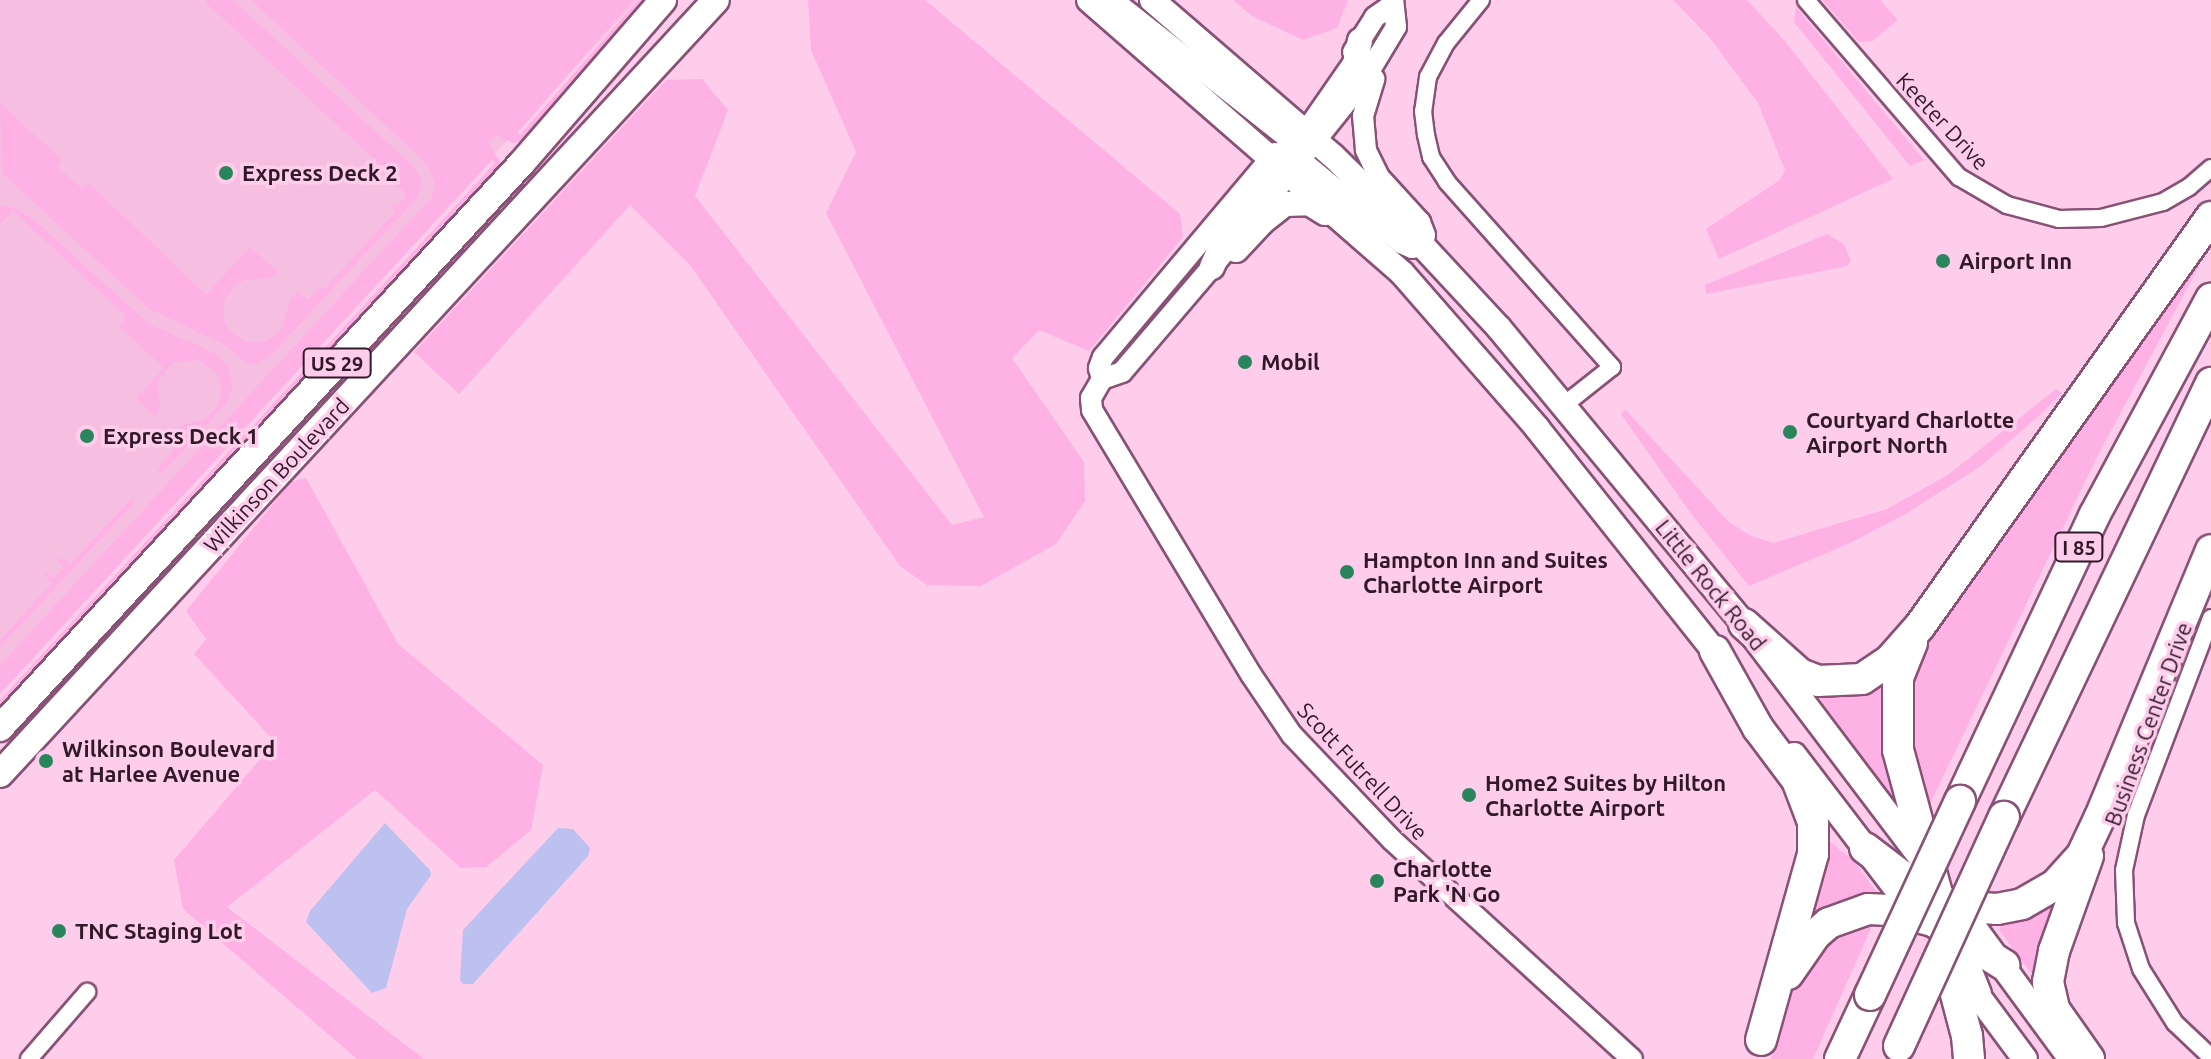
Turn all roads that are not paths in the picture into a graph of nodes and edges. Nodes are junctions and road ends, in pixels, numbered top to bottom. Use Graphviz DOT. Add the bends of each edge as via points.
graph roads {
  1 [pos="663,0"];
  2 [pos="716,0"];
  3 [pos="1089,0"];
  4 [pos="1113,0"];
  5 [pos="1152,0"];
  6 [pos="1481,0"];
  7 [pos="1806,0"];
  8 [pos="1392,2"];
  9 [pos="1360,41"];
  10 [pos="1385,44"];
  11 [pos="1294,149"];
  12 [pos="2211,168"];
  13 [pos="2211,217"];
  14 [pos="1346,221"];
  15 [pos="1423,246"];
  16 [pos="1212,267"];
  17 [pos="2211,299"];
  18 [pos="1102,379"];
  19 [pos="2211,383"];
  20 [pos="1564,405"];
  21 [pos="228,481"];
  22 [pos="251,502"];
  23 [pos="2211,550"];
  24 [pos="2211,618"];
  25 [pos="1744,624"];
  26 [pos="1920,626"];
  27 [pos="1715,651"];
  28 [pos="0,728"];
  29 [pos="0,774"];
  30 [pos="2100,817"];
  31 [pos="1895,824"];
  32 [pos="1865,848"];
  33 [pos="1937,911"];
  34 [pos="2004,965"];
  35 [pos="87,992"];
  36 [pos="1976,994"];
  37 [pos="1758,1049"];
  38 [pos="1896,1053"];
  39 [pos="2211,1057"];
  40 [pos="29,1059"];
  41 [pos="1632,1059"];
  42 [pos="1840,1059"];
  43 [pos="1969,1059"];
  44 [pos="2025,1059"];
  45 [pos="2071,1059"];
  46 [pos="2089,1059"];
  1 -- 21 [label="main road, Wilkinson Boulevard / US 29" via="521,164"];
  2 -- 22 [label="main road, Wilkinson Boulevard / US 29"];
  3 -- 11 [label="main road"];
  4 -- 11 [label="street"];
  5 -- 11 [label="main road"];
  6 -- 20 [label="street" via="1446,43 1428,77 1426,135 1431,157 1447,182 1612,367"];
  7 -- 12 [label="street, Keeter Drive" via="1959,177 2007,205 2059,219 2101,218 2163,202"];
  8 -- 9 [label="street"];
  8 -- 10 [label="street" via="1396,27"];
  9 -- 11 [label="main road" via="1355,64"];
  10 -- 11 [label="street" via="1364,80"];
  10 -- 15 [label="street" via="1365,101 1364,144 1379,177 1420,222"];
  11 -- 14 [label="main road, Little Rock Road"];
  11 -- 15 [label="main road, Little Rock Road"];
  11 -- 16 [label="main road" via="1221,247"];
  11 -- 18 [label="street, Scott Futrell Drive" via="1103,357"];
  13 -- 26 [label="highway"];
  14 -- 16 [label="main road" via="1309,203 1288,203 1267,217 1224,263"];
  14 -- 27 [label="main road, Little Rock Road" via="1402,273 1497,380"];
  15 -- 20 [label="main road, Little Rock Road"];
  16 -- 18 [label="street" via="1122,372"];
  17 -- 42 [label="highway, I 85, bridge" via="2094,516"];
  18 -- 41 [label="street, Scott Futrell Drive" via="1091,404 1099,426 1292,735 1392,840"];
  19 -- 38 [label="highway, I 85, bridge"];
  20 -- 25 [label="main road, Little Rock Road"];
  21 -- 22 [label="main road"];
  21 -- 28 [label="main road, Wilkinson Boulevard / US 29"];
  22 -- 29 [label="main road, Wilkinson Boulevard / US 29"];
  23 -- 30 [label="highway"];
  24 -- 39 [label="street, Business Center Drive" via="2136,815 2124,870 2126,923 2141,969 2175,1023"];
  25 -- 26 [label="highway" via="1800,674 1834,683 1862,679 1877,670"];
  25 -- 31 [label="main road, Little Rock Road"];
  26 -- 33 [label="highway" via="1898,678 1896,724"];
  27 -- 32 [label="main road, Little Rock Road"];
  27 -- 37 [label="highway" via="1758,728 1797,780 1813,822 1813,854"];
  30 -- 33 [label="highway" via="2076,863 2041,895 1997,909"];
  30 -- 46 [label="highway" via="2048,969 2054,1009"];
  31 -- 33 [label="highway"];
  32 -- 33 [label="highway"];
  33 -- 34 [label="highway"];
  33 -- 36 [label="highway"];
  33 -- 37 [label="highway" via="1868,909 1829,923 1788,972"];
  33 -- 43 [label="highway"];
  34 -- 45 [label="main road"];
  35 -- 40 [label="street"];
  36 -- 44 [label="main road"];
}
